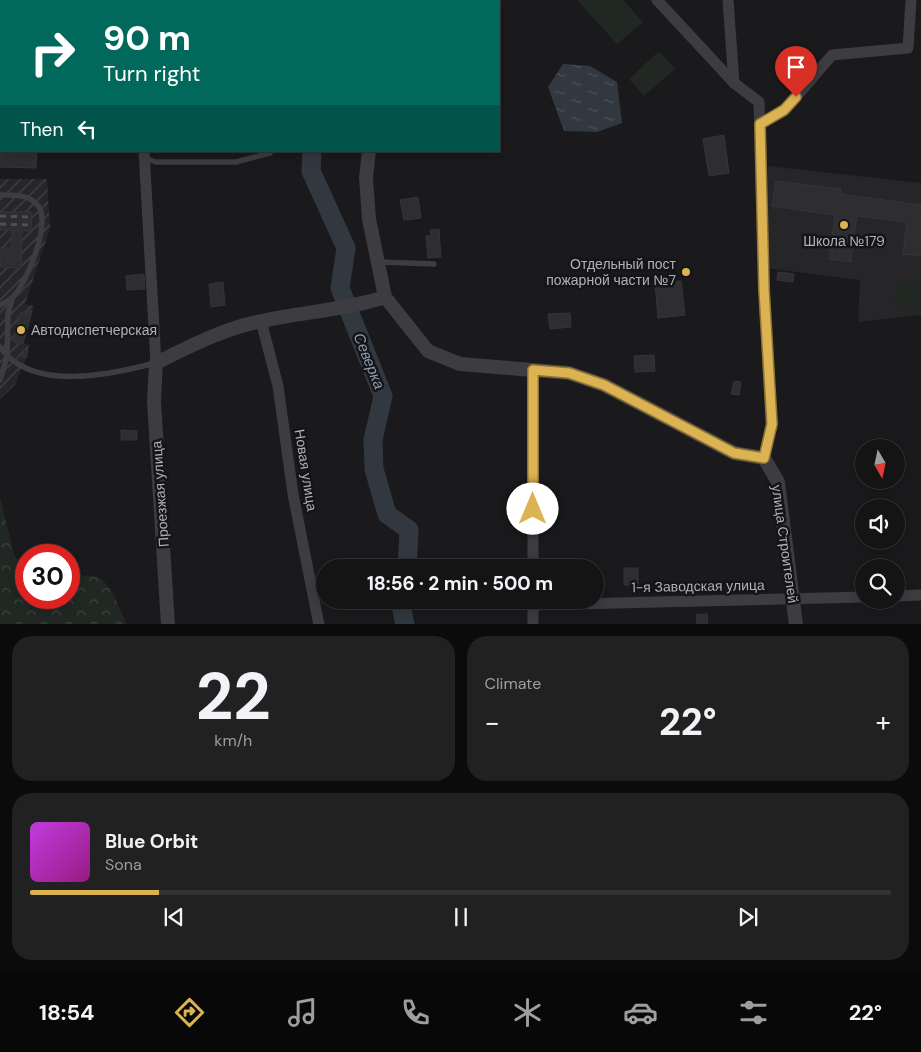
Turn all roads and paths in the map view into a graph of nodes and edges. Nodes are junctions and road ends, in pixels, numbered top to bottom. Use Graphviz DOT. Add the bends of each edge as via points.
graph roads {
  1 [pos="657,0"];
  2 [pos="728,0"];
  3 [pos="911,0"];
  4 [pos="691,46"];
  5 [pos="704,50"];
  6 [pos="734,83"];
  7 [pos="760,124"];
  8 [pos="369,152"];
  9 [pos="270,153"];
  10 [pos="144,155"];
  11 [pos="0,195"];
  12 [pos="378,262"];
  13 [pos="434,264"];
  14 [pos="385,297"];
  15 [pos="12,299"];
  16 [pos="0,305"];
  17 [pos="261,321"];
  18 [pos="0,347"];
  19 [pos="0,354"];
  20 [pos="7,358"];
  21 [pos="156,363"];
  22 [pos="533,370"];
  23 [pos="0,380"];
  24 [pos="764,458"];
  25 [pos="533,559"];
  26 [pos="921,595"];
  27 [pos="905,596"];
  28 [pos="855,597"];
  29 [pos="792,599"];
  30 [pos="604,601"];
  31 [pos="533,609"];
  32 [pos="168,624"];
  33 [pos="319,624"];
  34 [pos="533,624"];
  35 [pos="796,624"];
  1 -- 5 [label="street"];
  2 -- 6 [label="street"];
  3 -- 7 [label="street" via="908,48 832,55 784,110"];
  4 -- 5 [label="lane"];
  5 -- 6 [label="street"];
  6 -- 7 [label="street" via="759,102"];
  7 -- 24 [label="street" via="764,290 772,424"];
  8 -- 12 [label="street" via="366,178 369,219"];
  9 -- 10 [label="lane" via="236,162 156,162"];
  10 -- 21 [label="street"];
  11 -- 15 [label="lane" via="31,200 39,206 41,216 28,273"];
  12 -- 13 [label="lane"];
  12 -- 14 [label="street"];
  14 -- 17 [label="street" via="337,310"];
  14 -- 22 [label="street" via="428,351 460,364"];
  15 -- 16 [label="lane"];
  15 -- 20 [label="lane" via="8,314"];
  17 -- 21 [label="street" via="203,339"];
  17 -- 33 [label="street, Новая улица" via="278,386 293,494"];
  18 -- 20 [label="lane"];
  19 -- 20 [label="lane"];
  20 -- 21 [label="lane" via="43,372 68,376 111,374"];
  20 -- 23 [label="lane"];
  21 -- 32 [label="street, Проезжая улица" via="154,401"];
  22 -- 24 [label="street" via="569,373 604,385 734,453"];
  22 -- 25 [label="street"];
  24 -- 29 [label="street, улица Строителей" via="778,482"];
  26 -- 27 [label="street"];
  28 -- 29 [label="street, 1-я Заводская улица"];
  29 -- 30 [label="street, 1-я Заводская улица"];
  29 -- 35 [label="street, улица Строителей"];
  31 -- 34 [label="street"];
}
